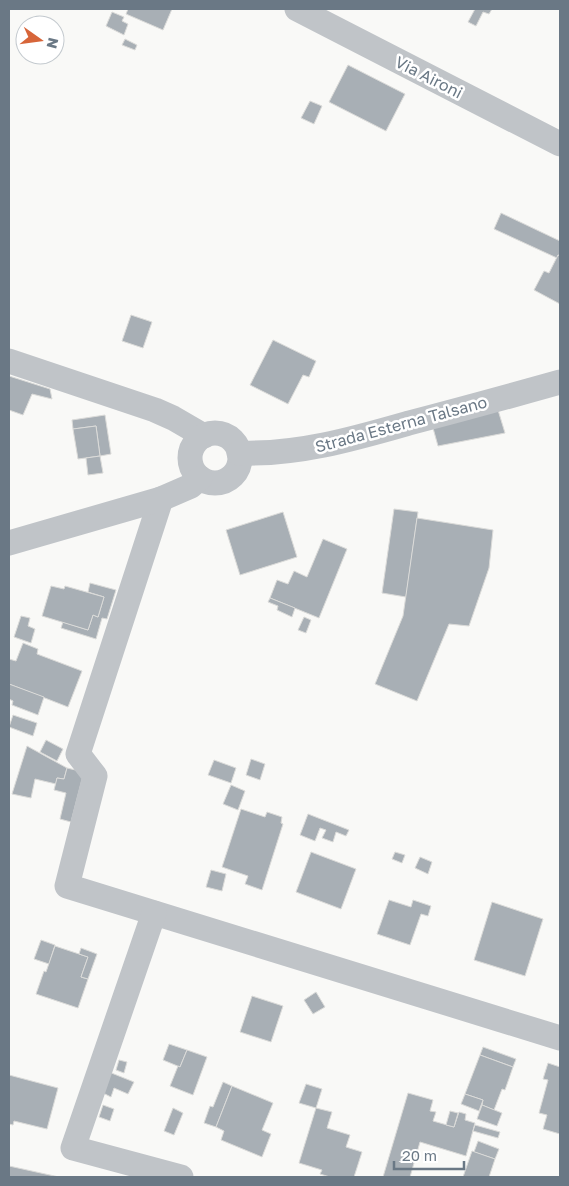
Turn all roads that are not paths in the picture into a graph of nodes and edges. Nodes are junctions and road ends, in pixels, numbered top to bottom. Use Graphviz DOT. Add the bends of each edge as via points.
graph roads {
  1 [pos="297,9"];
  2 [pos="560,144"];
  3 [pos="9,361"];
  4 [pos="560,382"];
  5 [pos="204,436"];
  6 [pos="239,453"];
  7 [pos="200,478"];
  8 [pos="160,498"];
  9 [pos="9,543"];
  10 [pos="154,912"];
  11 [pos="560,1038"];
  12 [pos="181,1177"];
  1 -- 2 [label="street, Via Aironi"];
  3 -- 5 [label="street" via="154,410"];
  4 -- 6 [label="street, Strada Esterna Talsano" via="317,447 268,454"];
  5 -- 6 [label="street" via="226,436 237,446"];
  5 -- 7 [label="street" via="193,448 191,456 191,464"];
  6 -- 7 [label="street" via="239,466 226,481 212,483"];
  7 -- 8 [label="street" via="191,486"];
  8 -- 9 [label="street"];
  8 -- 10 [label="street" via="78,754 95,776 68,886"];
  10 -- 11 [label="street"];
  10 -- 12 [label="street" via="72,1148"];
}
